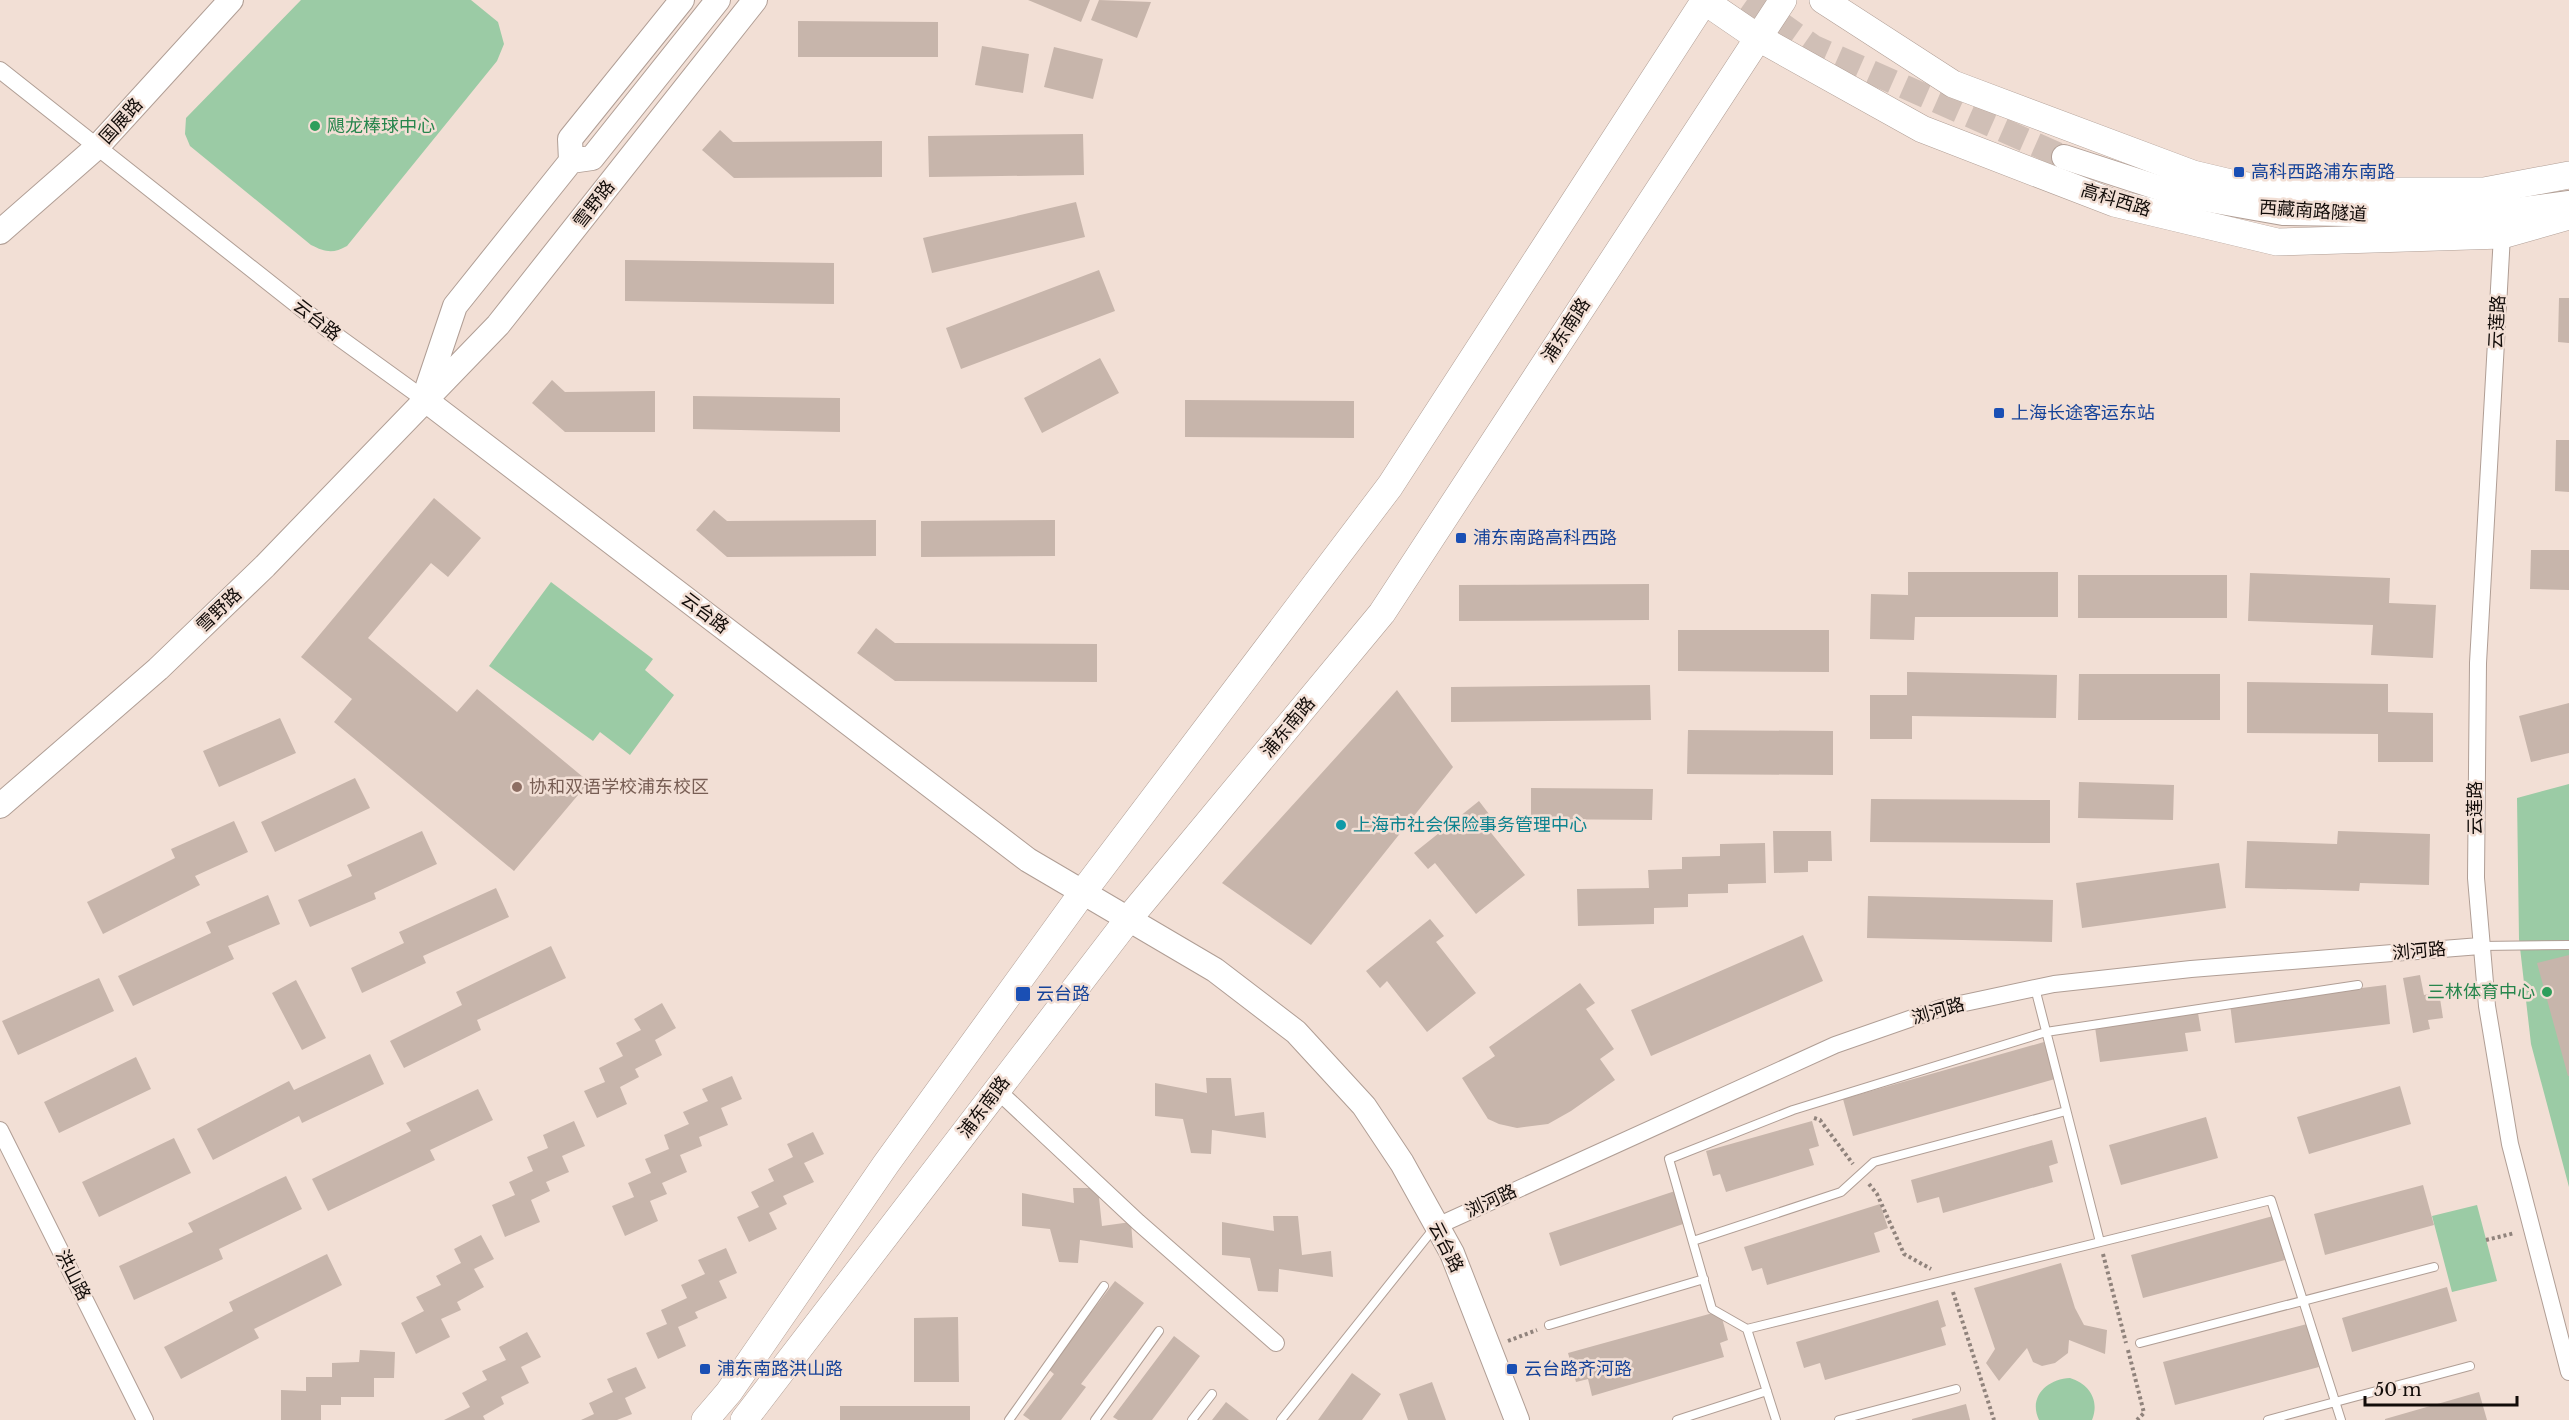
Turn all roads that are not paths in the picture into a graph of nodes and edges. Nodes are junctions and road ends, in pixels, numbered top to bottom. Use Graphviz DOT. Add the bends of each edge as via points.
graph roads {
  1 [pos="231,0"];
  2 [pos="682,0"];
  3 [pos="718,0"];
  4 [pos="755,0"];
  5 [pos="1704,0"];
  6 [pos="1783,0"];
  7 [pos="1822,0"];
  8 [pos="1757,37"];
  9 [pos="0,70"];
  10 [pos="97,147"];
  11 [pos="2064,157"];
  12 [pos="571,161"];
  13 [pos="2569,175"];
  14 [pos="2569,203"];
  15 [pos="2569,216"];
  16 [pos="0,232"];
  17 [pos="2502,235"];
  18 [pos="424,399"];
  19 [pos="0,806"];
  20 [pos="1083,892"];
  21 [pos="1130,917"];
  22 [pos="2569,945"];
  23 [pos="2480,946"];
  24 [pos="2358,985"];
  25 [pos="2035,988"];
  26 [pos="2046,1032"];
  27 [pos="997,1090"];
  28 [pos="2066,1111"];
  29 [pos="0,1130"];
  30 [pos="1435,1227"];
  31 [pos="1693,1241"];
  32 [pos="2100,1242"];
  33 [pos="2434,1267"];
  34 [pos="1704,1279"];
  35 [pos="1104,1286"];
  36 [pos="2303,1300"];
  37 [pos="1549,1325"];
  38 [pos="1747,1329"];
  39 [pos="1159,1331"];
  40 [pos="1276,1343"];
  41 [pos="2140,1343"];
  42 [pos="2470,1366"];
  43 [pos="2569,1372"];
  44 [pos="1956,1389"];
  45 [pos="1767,1391"];
  46 [pos="1212,1394"];
  47 [pos="2335,1401"];
  48 [pos="145,1420"];
  49 [pos="705,1420"];
  50 [pos="744,1420"];
  51 [pos="1009,1420"];
  52 [pos="1095,1420"];
  53 [pos="1191,1420"];
  54 [pos="1281,1420"];
  55 [pos="1517,1420"];
  56 [pos="1677,1420"];
  57 [pos="1776,1420"];
  58 [pos="1839,1420"];
  59 [pos="2268,1420"];
  60 [pos="2341,1420"];
  1 -- 10 [label="street, 国展路"];
  2 -- 12 [label="street" via="570,139"];
  3 -- 12 [label="street" via="592,158"];
  4 -- 18 [label="street, 雪野路" via="498,325"];
  5 -- 8 [label="main road, 高科西路"];
  5 -- 20 [label="main road" via="1390,486"];
  6 -- 8 [label="main road, 浦东南路"];
  7 -- 13 [label="main road" via="1953,84 2193,174 2235,184 2284,190 2484,191"];
  8 -- 17 [label="main road, 高科西路" via="1922,129 2114,203 2277,242"];
  8 -- 21 [label="main road, 浦东南路" via="1382,613"];
  9 -- 10 [label="street, 云台路"];
  10 -- 16 [label="street, 国展路"];
  10 -- 18 [label="street, 云台路" via="334,334"];
  11 -- 14 [label="street, 西藏南路隧道" via="2181,195 2283,213 2468,216"];
  12 -- 18 [label="street, 雪野路" via="455,306"];
  15 -- 17 [label="main road, 高科西路"];
  17 -- 23 [label="street, 云莲路" via="2475,726"];
  18 -- 19 [label="street, 雪野路" via="273,558 183,645"];
  18 -- 20 [label="street, 云台路" via="1028,860"];
  20 -- 21 [label="street, 云台路"];
  20 -- 49 [label="main road" via="886,1164 729,1392"];
  21 -- 27 [label="main road, 浦东南路"];
  21 -- 30 [label="street, 云台路" via="1243,989 1320,1056 1384,1133"];
  22 -- 23 [label="lane"];
  23 -- 25 [label="street, 浏河路" via="2191,969"];
  23 -- 43 [label="street, 云莲路" via="2510,1144"];
  24 -- 26 [label="lane"];
  25 -- 26 [label="lane"];
  25 -- 30 [label="street, 浏河路" via="1941,1008 1835,1045"];
  26 -- 28 [label="lane"];
  26 -- 31 [label="lane" via="1793,1110 1669,1159"];
  27 -- 40 [label="street" via="1138,1222"];
  27 -- 50 [label="main road, 浦东南路"];
  28 -- 31 [label="lane" via="1874,1162 1841,1192"];
  28 -- 32 [label="lane"];
  29 -- 48 [label="street, 洪山路"];
  30 -- 54 [label="lane"];
  30 -- 55 [label="street, 云台路" via="1452,1253"];
  31 -- 34 [label="lane"];
  32 -- 36 [label="lane" via="2271,1200"];
  32 -- 38 [label="lane"];
  33 -- 36 [label="lane"];
  34 -- 37 [label="lane"];
  34 -- 38 [label="lane" via="1712,1309"];
  35 -- 51 [label="lane"];
  36 -- 41 [label="lane"];
  36 -- 47 [label="lane"];
  38 -- 45 [label="lane"];
  39 -- 52 [label="lane"];
  42 -- 47 [label="lane"];
  44 -- 58 [label="lane"];
  45 -- 56 [label="lane"];
  45 -- 57 [label="lane"];
  46 -- 53 [label="lane"];
  47 -- 59 [label="lane"];
  47 -- 60 [label="lane"];
}
